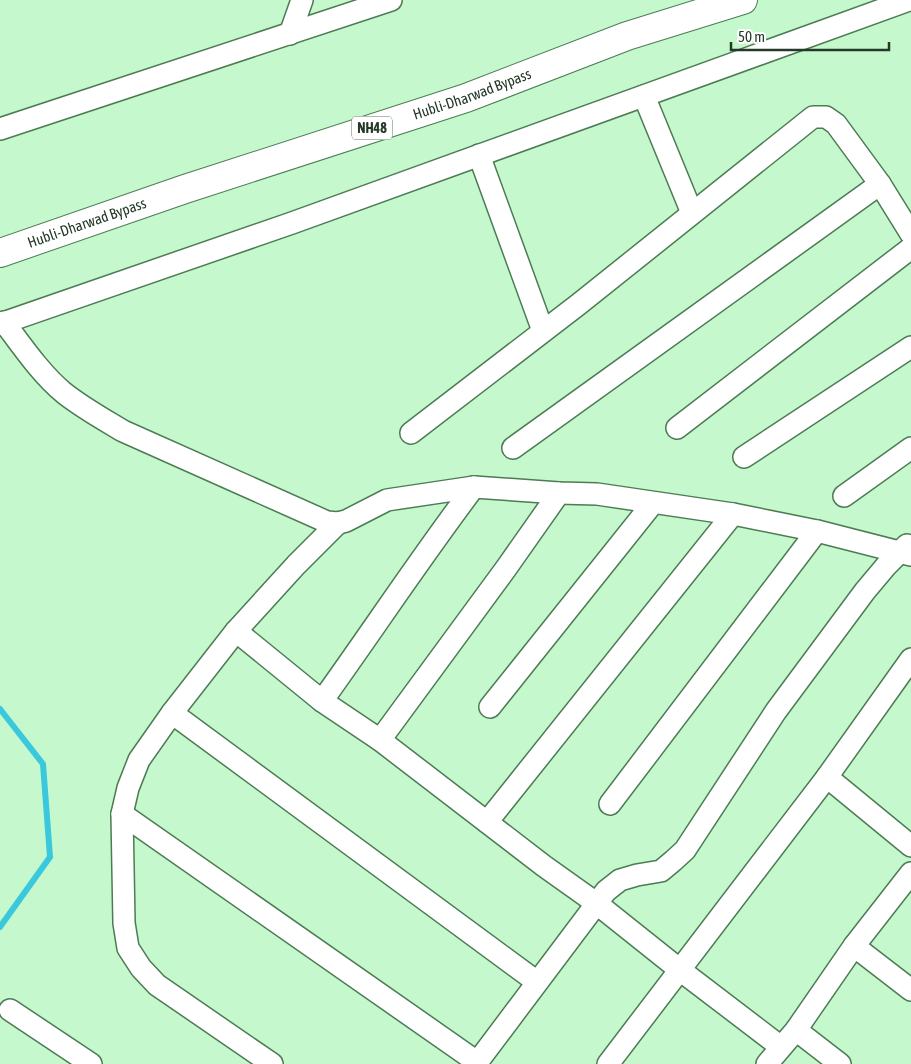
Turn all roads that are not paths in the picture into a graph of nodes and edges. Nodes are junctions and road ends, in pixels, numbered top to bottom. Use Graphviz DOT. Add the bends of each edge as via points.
graph roads {
  1 [pos="302,0"];
  2 [pos="391,0"];
  3 [pos="743,0"];
  4 [pos="909,0"];
  5 [pos="290,34"];
  6 [pos="644,96"];
  7 [pos="0,129"];
  8 [pos="479,155"];
  9 [pos="880,184"];
  10 [pos="692,213"];
  11 [pos="911,234"];
  12 [pos="911,248"];
  13 [pos="0,253"];
  14 [pos="2,323"];
  15 [pos="543,332"];
  16 [pos="911,347"];
  17 [pos="676,428"];
  18 [pos="410,433"];
  19 [pos="513,448"];
  20 [pos="911,448"];
  21 [pos="744,457"];
  22 [pos="474,487"];
  23 [pos="559,493"];
  24 [pos="844,496"];
  25 [pos="653,503"];
  26 [pos="733,514"];
  27 [pos="325,519"];
  28 [pos="817,531"];
  29 [pos="907,550"];
  30 [pos="236,630"];
  31 [pos="911,659"];
  32 [pos="322,701"];
  33 [pos="490,707"];
  34 [pos="172,714"];
  35 [pos="380,740"];
  36 [pos="827,777"];
  37 [pos="610,804"];
  38 [pos="122,814"];
  39 [pos="487,822"];
  40 [pos="911,846"];
  41 [pos="911,873"];
  42 [pos="596,903"];
  43 [pos="854,946"];
  44 [pos="680,970"];
  45 [pos="537,982"];
  46 [pos="911,990"];
  47 [pos="10,1010"];
  48 [pos="796,1030"];
  49 [pos="781,1047"];
  50 [pos="476,1063"];
  51 [pos="91,1064"];
  52 [pos="272,1064"];
  53 [pos="608,1064"];
  54 [pos="767,1064"];
  55 [pos="840,1064"];
  1 -- 5 [label="street"];
  2 -- 5 [label="street"];
  3 -- 13 [label="highway, Hubli-Dharwad Bypass / NH48" via="627,36 466,98"];
  4 -- 6 [label="street"];
  5 -- 7 [label="street"];
  6 -- 8 [label="street"];
  6 -- 10 [label="street"];
  8 -- 14 [label="street"];
  8 -- 15 [label="street"];
  9 -- 10 [label="street" via="836,124 826,117 813,117"];
  9 -- 11 [label="street"];
  9 -- 19 [label="street"];
  10 -- 15 [label="street"];
  12 -- 17 [label="street"];
  14 -- 27 [label="street" via="64,392 123,431"];
  15 -- 18 [label="street"];
  16 -- 21 [label="street"];
  20 -- 24 [label="street"];
  22 -- 23 [label="street"];
  22 -- 27 [label="street" via="386,500 346,521"];
  22 -- 32 [label="street"];
  23 -- 25 [label="street" via="597,494"];
  23 -- 35 [label="street"];
  25 -- 26 [label="street"];
  25 -- 33 [label="street"];
  26 -- 28 [label="street"];
  26 -- 39 [label="street"];
  27 -- 30 [label="street" via="296,565"];
  28 -- 29 [label="street"];
  28 -- 37 [label="street"];
  29 -- 42 [label="street" via="886,566 865,591 776,711 686,850 661,871 620,880"];
  30 -- 32 [label="street"];
  30 -- 34 [label="street"];
  31 -- 36 [label="street"];
  32 -- 35 [label="street"];
  34 -- 38 [label="street" via="139,760"];
  34 -- 45 [label="street"];
  35 -- 39 [label="street"];
  36 -- 40 [label="street"];
  36 -- 44 [label="street"];
  38 -- 50 [label="street"];
  38 -- 52 [label="street" via="124,923 128,948 157,985"];
  39 -- 42 [label="street"];
  41 -- 43 [label="street"];
  42 -- 44 [label="street"];
  42 -- 45 [label="street"];
  43 -- 46 [label="street"];
  43 -- 48 [label="street"];
  44 -- 49 [label="street"];
  44 -- 53 [label="street"];
  45 -- 50 [label="street"];
  47 -- 51 [label="street"];
  48 -- 49 [label="street"];
  48 -- 55 [label="street"];
  49 -- 54 [label="street"];
}
